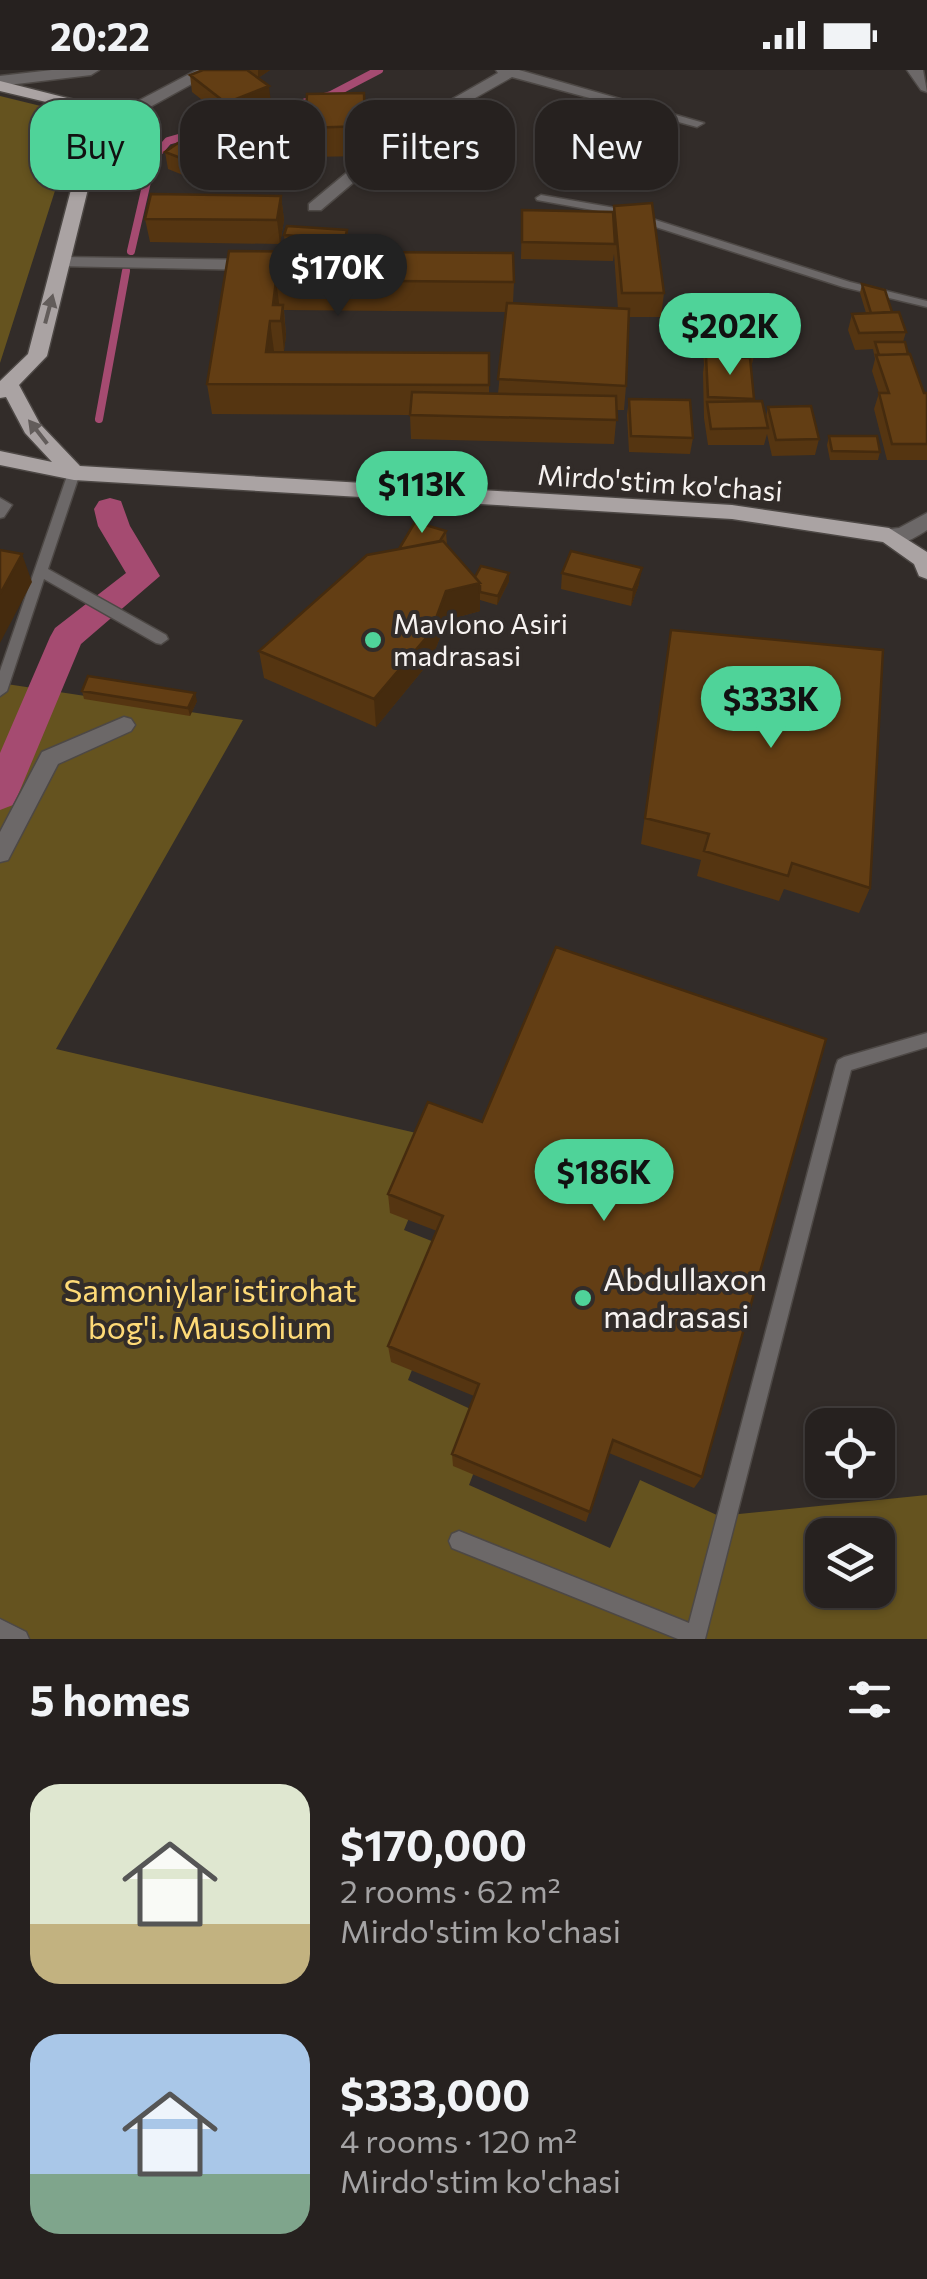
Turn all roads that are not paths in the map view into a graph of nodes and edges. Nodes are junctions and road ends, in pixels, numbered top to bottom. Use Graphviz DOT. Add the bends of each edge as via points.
graph roads {
  1 [pos="91,70"];
  2 [pos="209,70"];
  3 [pos="914,70"];
  4 [pos="514,72"];
  5 [pos="0,84"];
  6 [pos="927,87"];
  7 [pos="57,100"];
  8 [pos="152,100"];
  9 [pos="697,123"];
  10 [pos="80,190"];
  11 [pos="541,198"];
  12 [pos="314,208"];
  13 [pos="62,262"];
  14 [pos="289,266"];
  15 [pos="927,304"];
  16 [pos="5,389"];
  17 [pos="0,458"];
  18 [pos="74,473"];
  19 [pos="0,502"];
  20 [pos="0,514"];
  21 [pos="927,520"];
  22 [pos="889,535"];
  23 [pos="927,570"];
  24 [pos="42,572"];
  25 [pos="161,639"];
  26 [pos="0,691"];
  27 [pos="124,724"];
  28 [pos="0,852"];
  29 [pos="927,1040"];
  30 [pos="459,1541"];
  31 [pos="0,1629"];
  32 [pos="695,1638"];
  33 [pos="19,1639"];
  1 -- 5 [label="street"];
  2 -- 8 [label="street"];
  3 -- 6 [label="street"];
  4 -- 9 [label="street"];
  4 -- 12 [label="street" via="404,133"];
  5 -- 7 [label="main road"];
  10 -- 13 [label="main road"];
  11 -- 15 [label="lane" via="618,212"];
  13 -- 14 [label="street"];
  16 -- 13 [label="main road, one-way" via="37,356"];
  18 -- 16 [label="main road, one-way"];
  17 -- 18 [label="main road, Mirdo'stim ko'chasi"];
  18 -- 22 [label="main road, Mirdo'stim ko'chasi" via="732,512"];
  18 -- 24 [label="lane"];
  19 -- 20 [label="lane" via="6,505"];
  21 -- 22 [label="street" via="902,536"];
  22 -- 23 [label="main road"];
  24 -- 25 [label="lane"];
  24 -- 26 [label="lane"];
  27 -- 28 [label="street" via="50,758"];
  29 -- 32 [label="lane" via="844,1066"];
  30 -- 32 [label="lane"];
  31 -- 33 [label="lane"];
}
